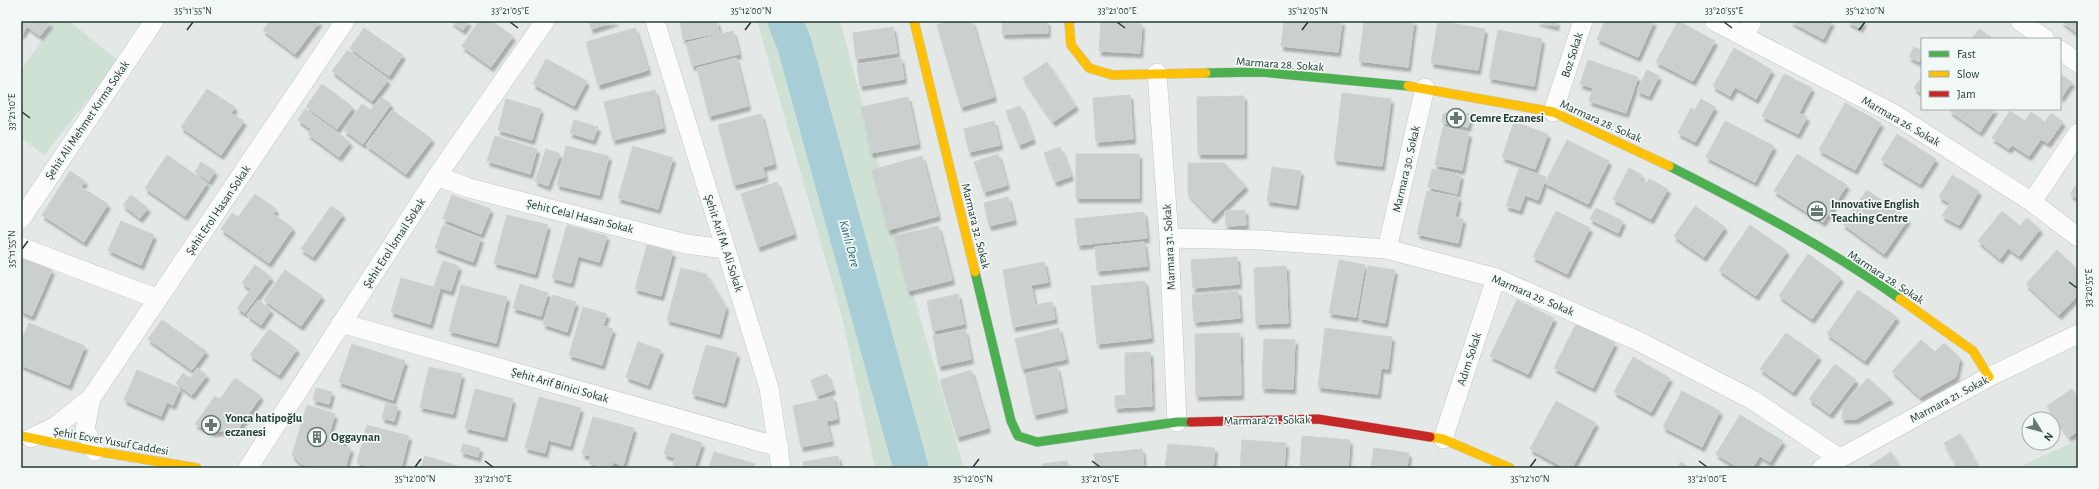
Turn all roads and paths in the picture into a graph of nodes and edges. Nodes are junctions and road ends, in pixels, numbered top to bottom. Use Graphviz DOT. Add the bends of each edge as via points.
graph roads {
  1 [pos="154,21"];
  2 [pos="345,21"];
  3 [pos="545,21"];
  4 [pos="655,21"];
  5 [pos="914,21"];
  6 [pos="1069,21"];
  7 [pos="1583,21"];
  8 [pos="1714,21"];
  9 [pos="2020,21"];
  10 [pos="1748,29"];
  11 [pos="2044,38"];
  12 [pos="2061,51"];
  13 [pos="2078,63"];
  14 [pos="1157,72"];
  15 [pos="1425,88"];
  16 [pos="1553,112"];
  17 [pos="2078,133"];
  18 [pos="437,176"];
  19 [pos="2032,202"];
  20 [pos="21,219"];
  21 [pos="2078,237"];
  22 [pos="1170,238"];
  23 [pos="21,247"];
  24 [pos="725,249"];
  25 [pos="1387,249"];
  26 [pos="1496,278"];
  27 [pos="158,299"];
  28 [pos="341,323"];
  29 [pos="2078,334"];
  30 [pos="1989,377"];
  31 [pos="91,398"];
  32 [pos="1178,422"];
  33 [pos="1018,436"];
  34 [pos="26,437"];
  35 [pos="1443,439"];
  36 [pos="779,447"];
  37 [pos="95,451"];
  38 [pos="1840,458"];
  39 [pos="197,468"];
  40 [pos="248,468"];
  41 [pos="781,468"];
  42 [pos="1510,468"];
  43 [pos="1822,468"];
  1 -- 20 [label="street, Şehit Ali Mehmet Kırma Sokak"];
  2 -- 27 [label="street, Şehit Erol Hasan Sokak"];
  3 -- 18 [label="street, Şehit Erol İsmail Sokak"];
  4 -- 24 [label="street, Şehit Arif M. Ali Sokak"];
  5 -- 33 [label="street, Marmara 32. Sokak" via="1011,420"];
  6 -- 14 [label="street, Marmara 28. Sokak" via="1071,45 1089,68 1112,75"];
  7 -- 16 [label="street, Boz Sokak"];
  8 -- 10 [label="street, Marmara 26. Sokak"];
  9 -- 11 [label="street"];
  10 -- 19 [label="street, Marmara 26. Sokak" via="1894,114"];
  12 -- 13 [label="street"];
  14 -- 15 [label="street, Marmara 28. Sokak" via="1261,72"];
  14 -- 22 [label="street, Marmara 31. Sokak"];
  15 -- 16 [label="street, Marmara 28. Sokak"];
  15 -- 25 [label="street, Marmara 30. Sokak"];
  16 -- 30 [label="street, Marmara 28. Sokak" via="1756,209 1878,284 1973,351"];
  17 -- 19 [label="street"];
  18 -- 24 [label="street, Şehit Celal Hasan Sokak" via="469,188 679,242"];
  18 -- 28 [label="street, Şehit Erol İsmail Sokak"];
  19 -- 21 [label="street, Marmara 26. Sokak"];
  22 -- 25 [label="street, Marmara 29. Sokak" via="1260,240"];
  22 -- 32 [label="street, Marmara 31. Sokak"];
  23 -- 27 [label="street"];
  24 -- 36 [label="street, Şehit Arif M. Ali Sokak" via="769,388"];
  25 -- 26 [label="street, Marmara 29. Sokak"];
  26 -- 35 [label="street, Adım Sokak"];
  26 -- 38 [label="street, Marmara 29. Sokak" via="1638,341 1753,400"];
  27 -- 31 [label="street, Şehit Erol Hasan Sokak"];
  28 -- 36 [label="street, Şehit Arif Binici Sokak"];
  28 -- 40 [label="street, Şehit Erol İsmail Sokak"];
  29 -- 30 [label="street, Marmara 21. Sokak"];
  30 -- 38 [label="street, Marmara 21. Sokak"];
  31 -- 34 [label="street, Şehit Erol Hasan Sokak" via="56,426"];
  31 -- 37 [label="street, Şehit Erol Hasan Sokak" via="85,429"];
  32 -- 33 [label="street, Marmara 21. Sokak" via="1037,442"];
  32 -- 35 [label="street, Marmara 21. Sokak" via="1318,419"];
  34 -- 37 [label="street, Şehit Ecvet Yusuf Caddesi"];
  35 -- 42 [label="street, Marmara 21. Sokak"];
  36 -- 41 [label="street, Şehit Arif M. Ali Sokak"];
  37 -- 39 [label="street, Şehit Ecvet Yusuf Caddesi"];
  38 -- 43 [label="street, Marmara 21. Sokak"];
}
